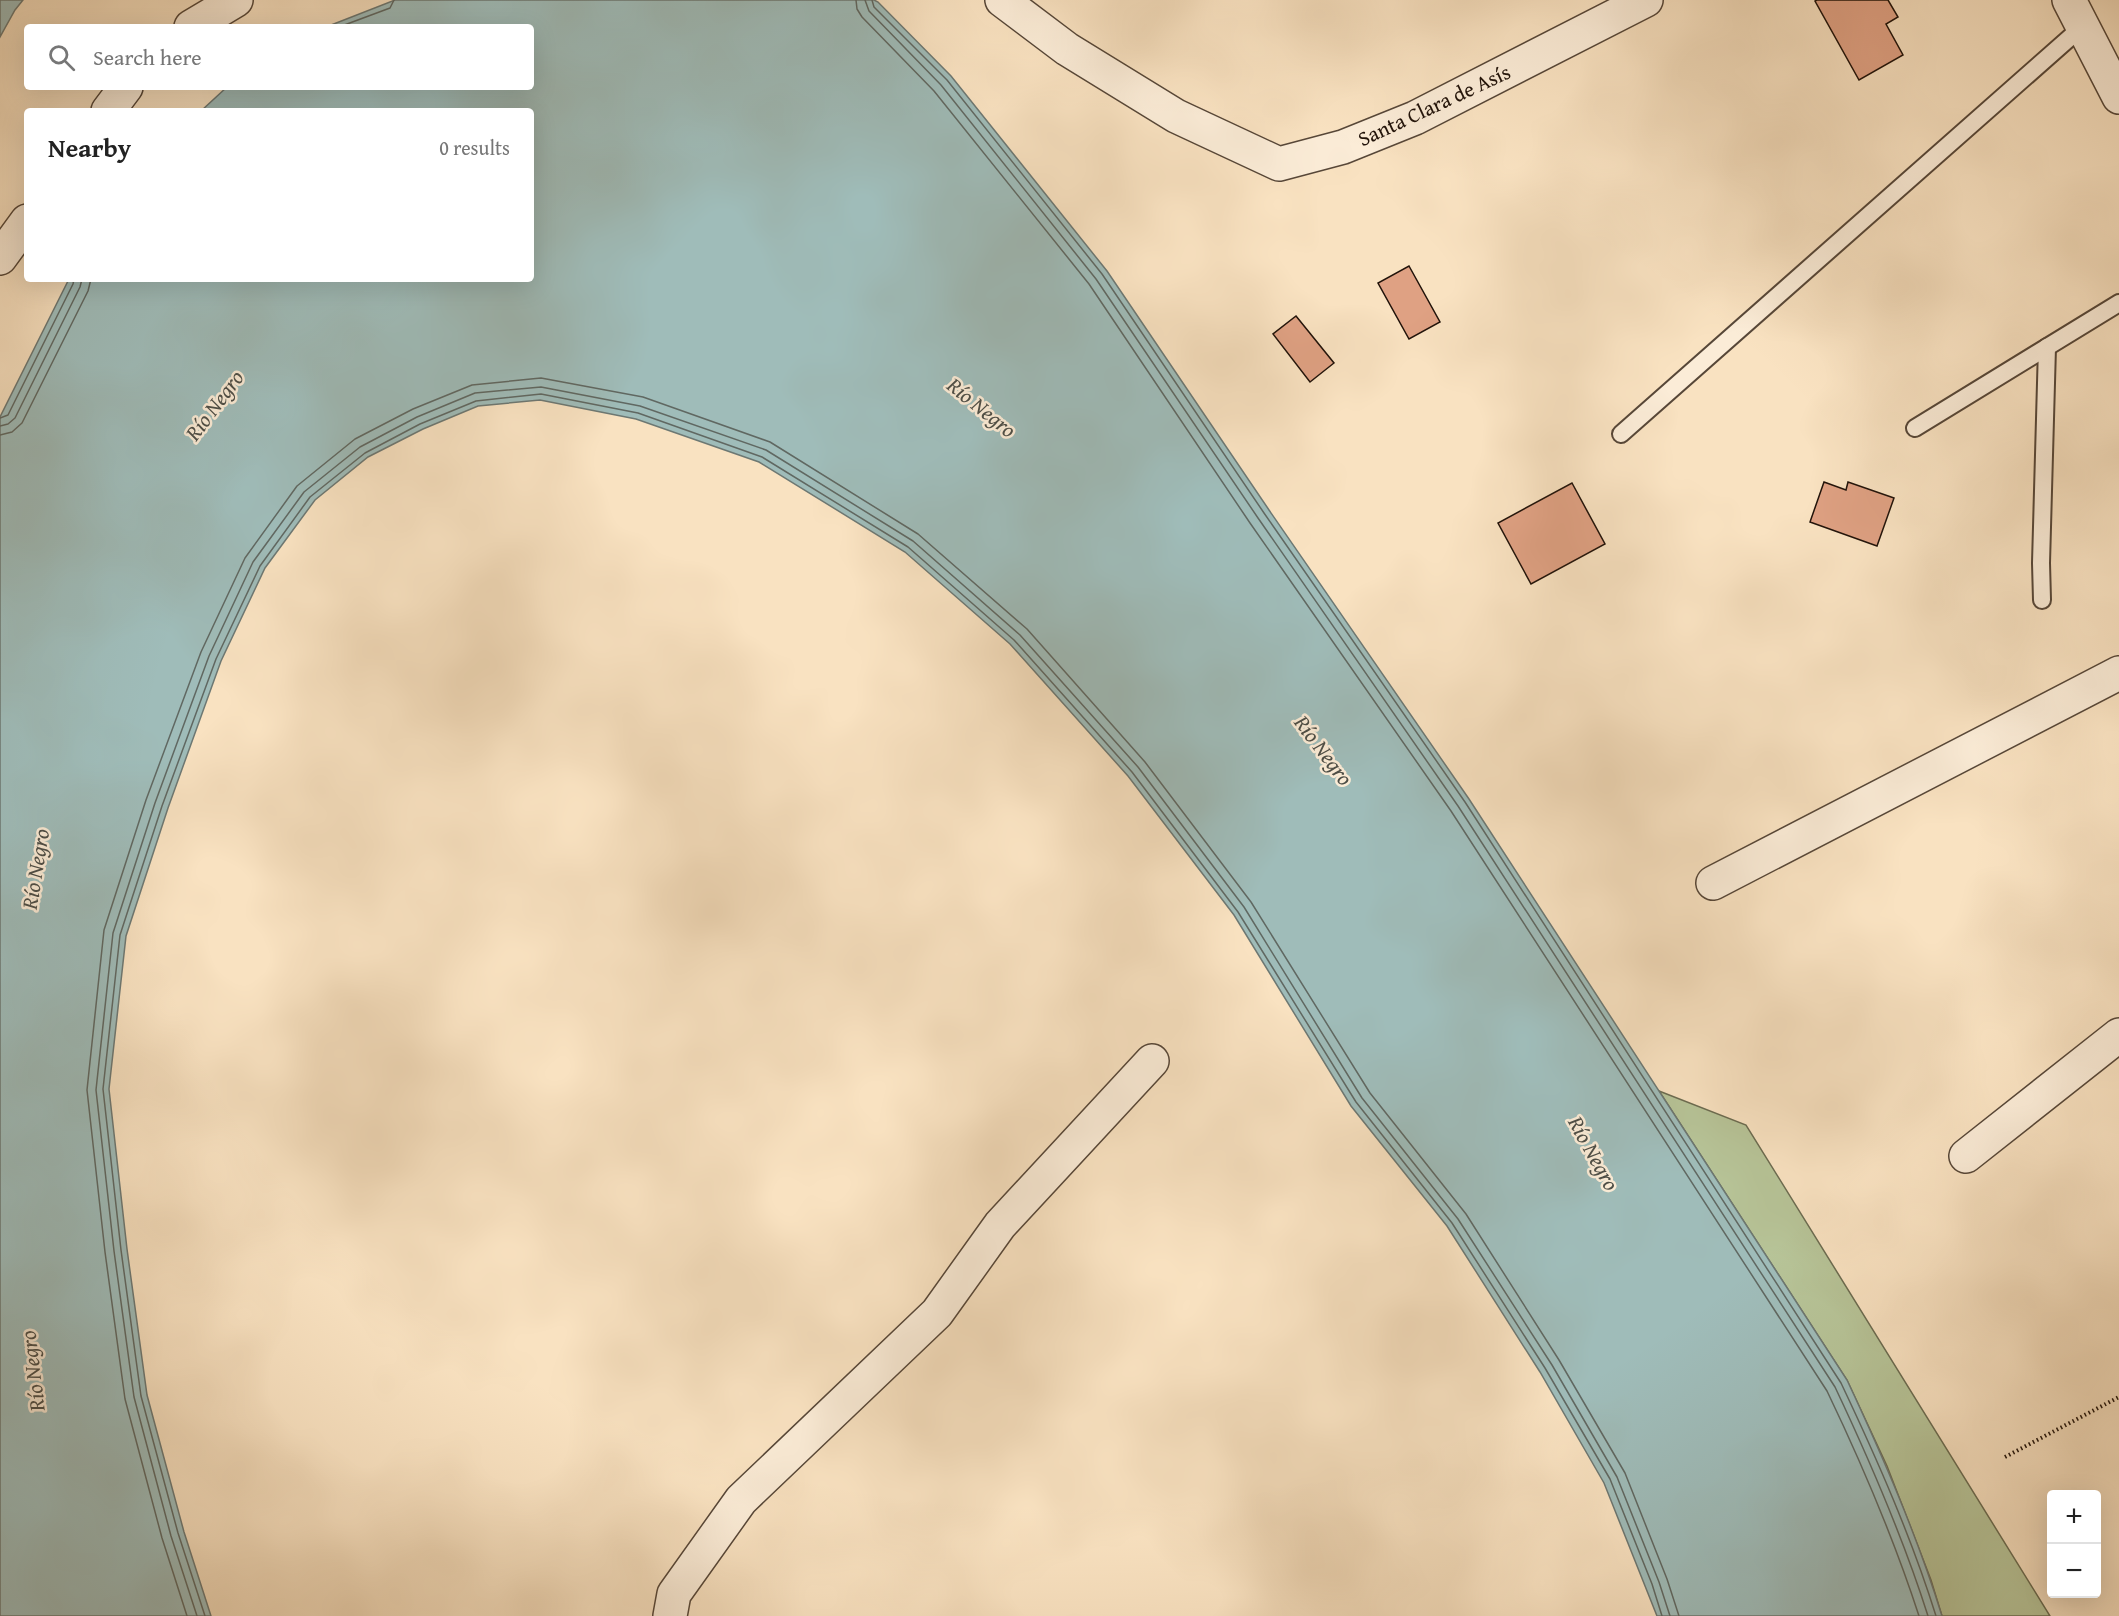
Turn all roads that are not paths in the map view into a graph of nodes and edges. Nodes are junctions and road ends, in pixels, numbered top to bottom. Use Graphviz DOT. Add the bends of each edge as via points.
graph roads {
  1 [pos="236,0"];
  2 [pos="1002,0"];
  3 [pos="1646,0"];
  4 [pos="2076,13"];
  5 [pos="196,24"];
  6 [pos="124,90"];
  7 [pos="2119,97"];
  8 [pos="110,108"];
  9 [pos="24,225"];
  10 [pos="0,258"];
  11 [pos="2119,303"];
  12 [pos="2048,347"];
  13 [pos="1915,428"];
  14 [pos="1621,434"];
  15 [pos="2042,600"];
  16 [pos="2119,673"];
  17 [pos="1713,883"];
  18 [pos="2115,1046"];
  19 [pos="1152,1061"];
  20 [pos="1966,1156"];
  21 [pos="670,1616"];
  1 -- 5 [label="street"];
  2 -- 3 [label="street, Santa Clara de Asís" via="1066,49 1176,116 1279,164 1343,147 1415,118"];
  4 -- 7 [label="street"];
  4 -- 14 [label="lane"];
  6 -- 8 [label="street"];
  9 -- 10 [label="street"];
  11 -- 12 [label="lane"];
  12 -- 13 [label="lane"];
  12 -- 15 [label="lane"];
  16 -- 17 [label="street"];
  18 -- 20 [label="street"];
  19 -- 21 [label="street" via="1000,1225 937,1313 741,1500 674,1594"];
}
